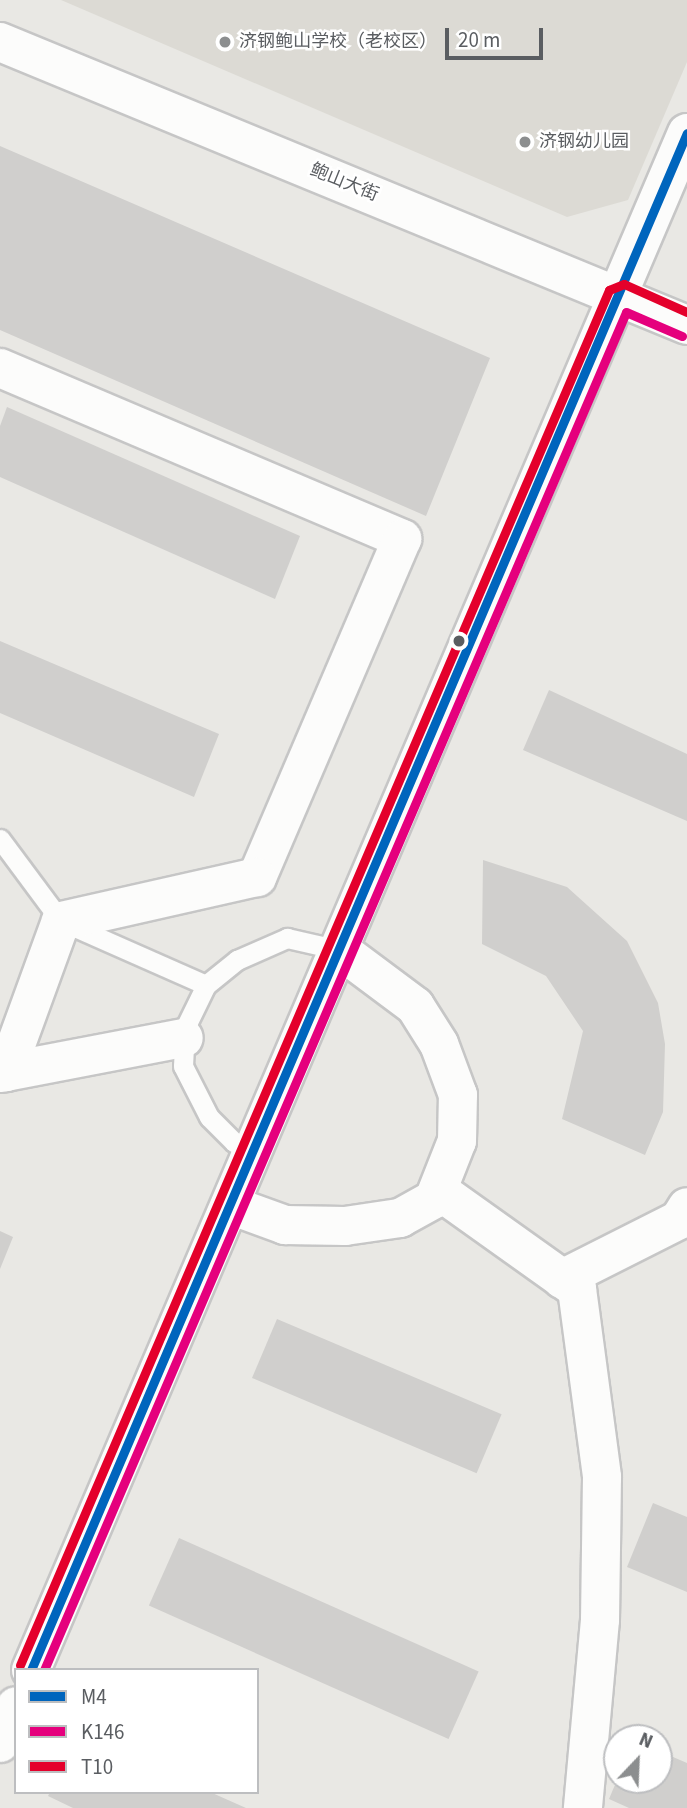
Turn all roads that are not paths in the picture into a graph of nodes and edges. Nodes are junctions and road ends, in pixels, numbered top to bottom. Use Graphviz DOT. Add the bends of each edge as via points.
graph roads {
  1 [pos="0,42"];
  2 [pos="687,133"];
  3 [pos="620,296"];
  4 [pos="687,325"];
  5 [pos="0,368"];
  6 [pos="0,839"];
  7 [pos="61,921"];
  8 [pos="340,950"];
  9 [pos="206,985"];
  10 [pos="184,1038"];
  11 [pos="3,1072"];
  12 [pos="254,1151"];
  13 [pos="438,1190"];
  14 [pos="230,1205"];
  15 [pos="687,1207"];
  16 [pos="562,1279"];
  17 [pos="32,1668"];
  18 [pos="14,1711"];
  19 [pos="0,1743"];
  20 [pos="583,1808"];
  1 -- 3 [label="street, 鲍山大街"];
  2 -- 3 [label="street"];
  3 -- 4 [label="street, 鲍山大街"];
  3 -- 8 [label="street"];
  5 -- 7 [label="street" via="402,539 257,877"];
  6 -- 7 [label="lane"];
  7 -- 9 [label="lane"];
  7 -- 11 [label="street"];
  8 -- 9 [label="lane" via="287,937 237,960"];
  8 -- 12 [label="street"];
  8 -- 13 [label="street" via="415,1006 439,1044 458,1095 457,1141"];
  9 -- 10 [label="lane"];
  10 -- 11 [label="street"];
  10 -- 12 [label="lane" via="183,1066 209,1117 234,1142"];
  12 -- 14 [label="street"];
  13 -- 14 [label="street" via="434,1199 400,1218 345,1226 285,1225"];
  13 -- 16 [label="street"];
  14 -- 17 [label="street"];
  15 -- 16 [label="street" via="679,1220"];
  16 -- 20 [label="street" via="577,1289 602,1477 600,1620"];
  18 -- 19 [label="street"];
}
